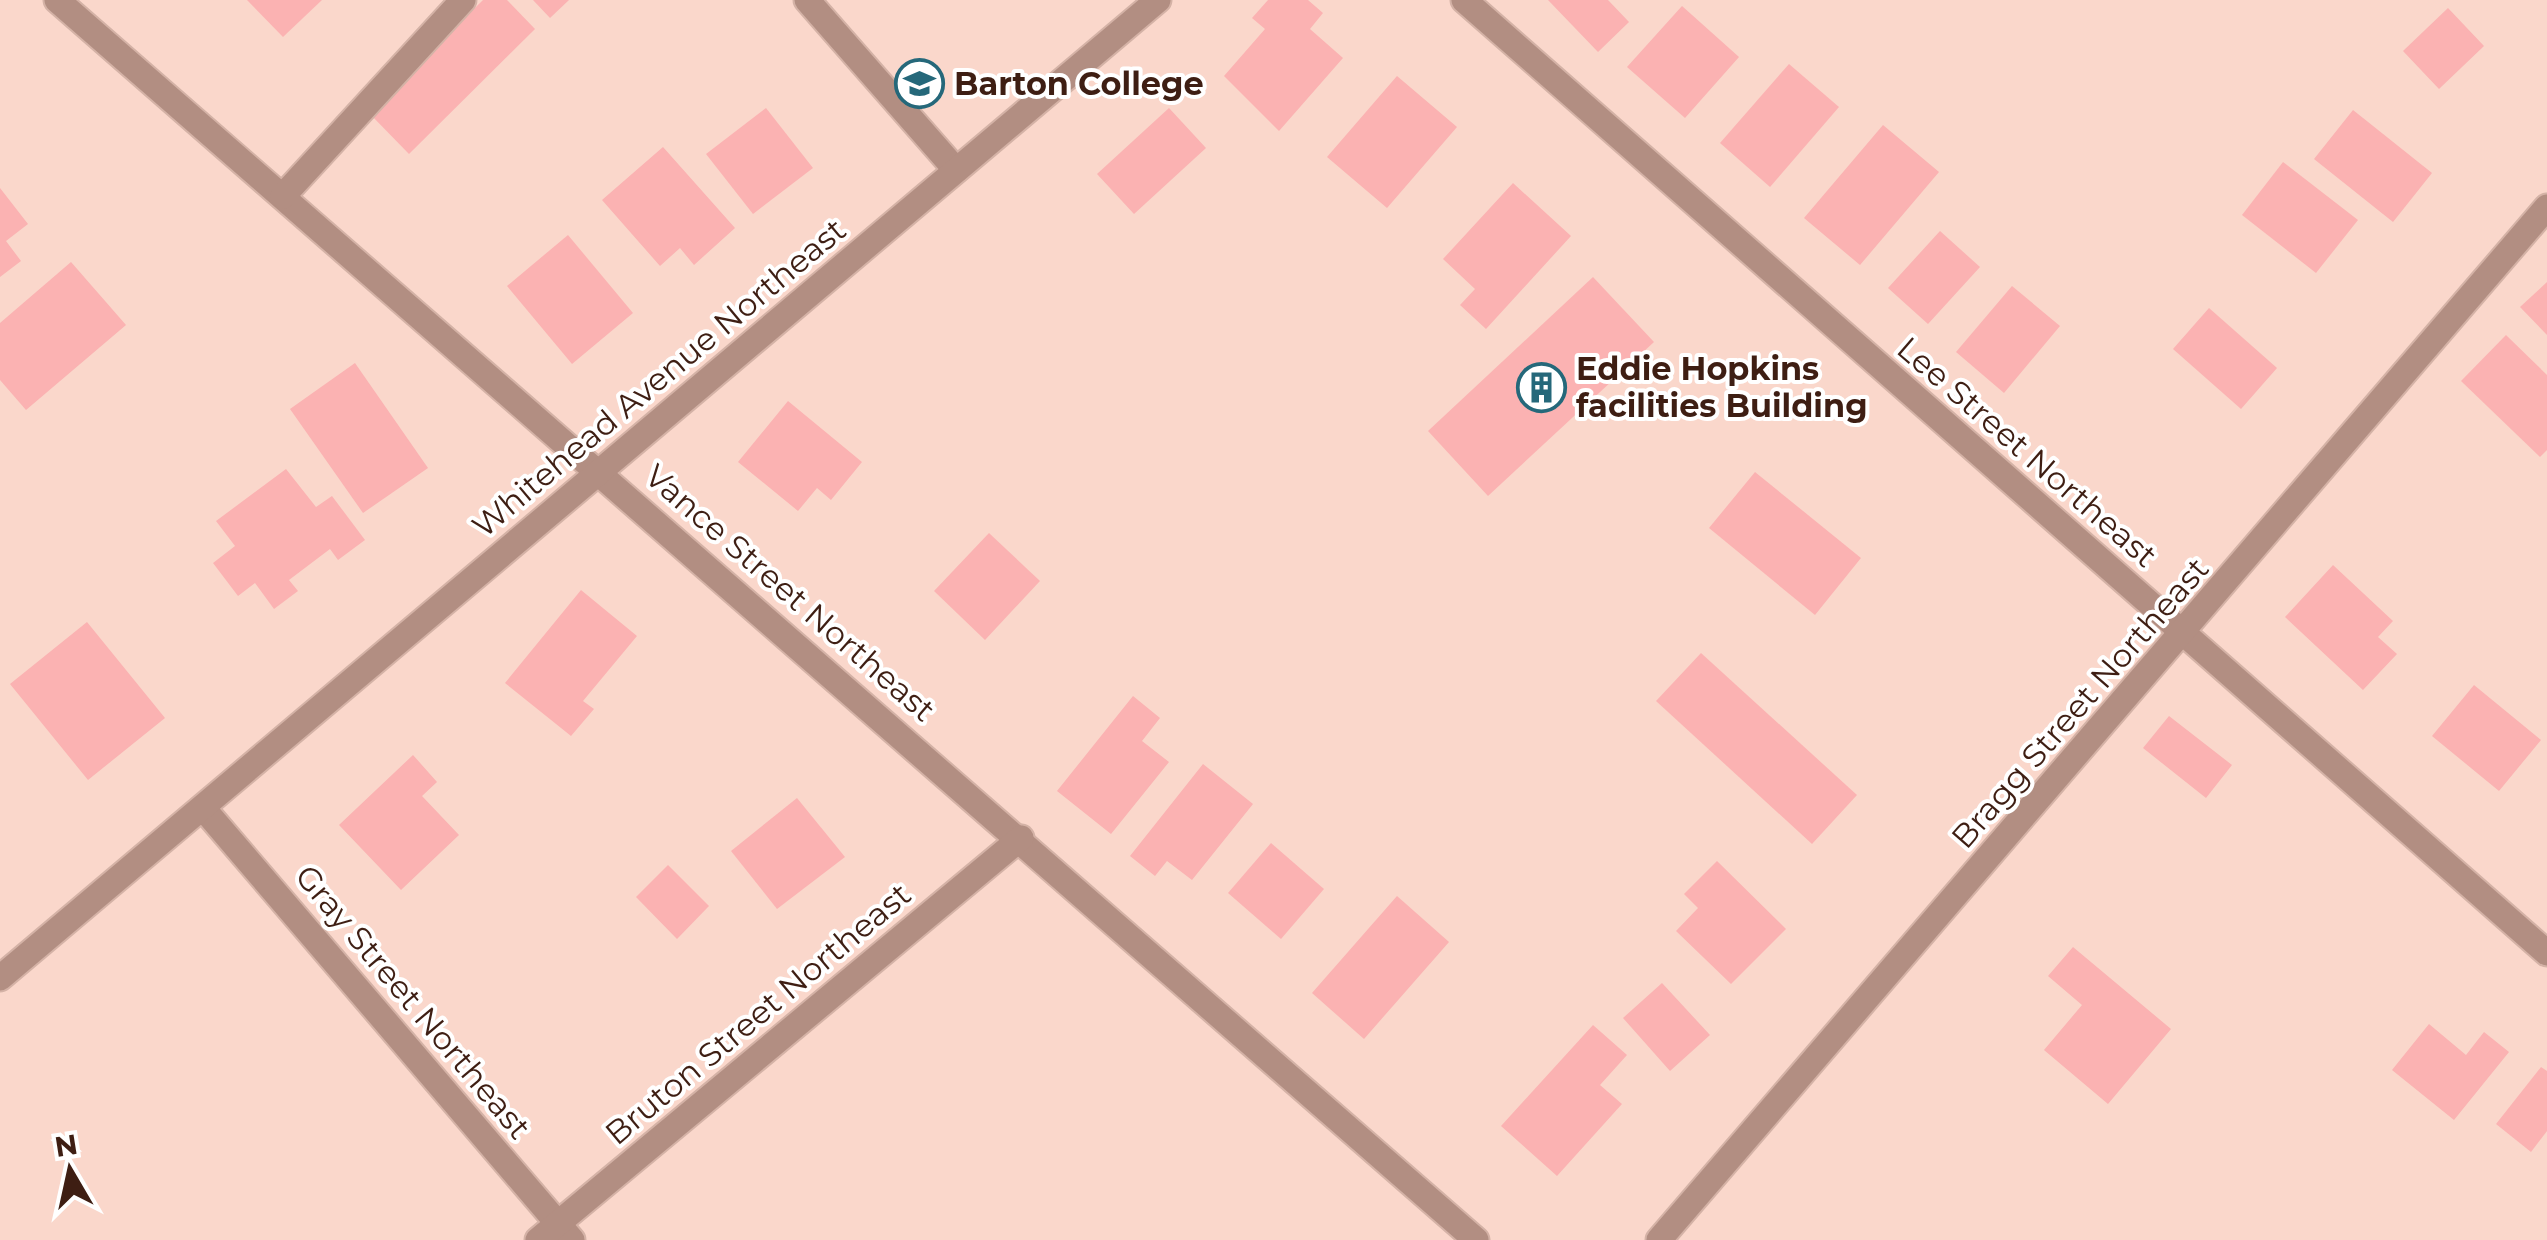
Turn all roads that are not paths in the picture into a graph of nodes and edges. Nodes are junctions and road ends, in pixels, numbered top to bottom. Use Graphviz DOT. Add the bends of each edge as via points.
graph roads {
  1 [pos="57,0"];
  2 [pos="463,0"];
  3 [pos="807,0"];
  4 [pos="1158,0"];
  5 [pos="1464,0"];
  6 [pos="956,170"];
  7 [pos="282,196"];
  8 [pos="2547,207"];
  9 [pos="599,470"];
  10 [pos="2184,634"];
  11 [pos="203,808"];
  12 [pos="1020,838"];
  13 [pos="2547,953"];
  14 [pos="0,978"];
  15 [pos="556,1234"];
  16 [pos="1476,1240"];
  17 [pos="1659,1240"];
  1 -- 7 [label="street, Vance Street Northeast"];
  2 -- 7 [label="street"];
  3 -- 6 [label="street"];
  4 -- 6 [label="street, Whitehead Avenue Northeast"];
  5 -- 10 [label="street, Lee Street Northeast"];
  6 -- 9 [label="street, Whitehead Avenue Northeast"];
  7 -- 9 [label="street, Vance Street Northeast"];
  8 -- 10 [label="street, Bragg Street Northeast"];
  9 -- 11 [label="street, Whitehead Avenue Northeast"];
  9 -- 12 [label="street, Vance Street Northeast"];
  10 -- 13 [label="street, Lee Street Northeast"];
  10 -- 17 [label="street, Bragg Street Northeast"];
  11 -- 14 [label="street, Whitehead Avenue Northeast"];
  11 -- 15 [label="street, Gray Street Northeast"];
  12 -- 15 [label="street, Bruton Street Northeast"];
  12 -- 16 [label="street, Vance Street Northeast"];
}
